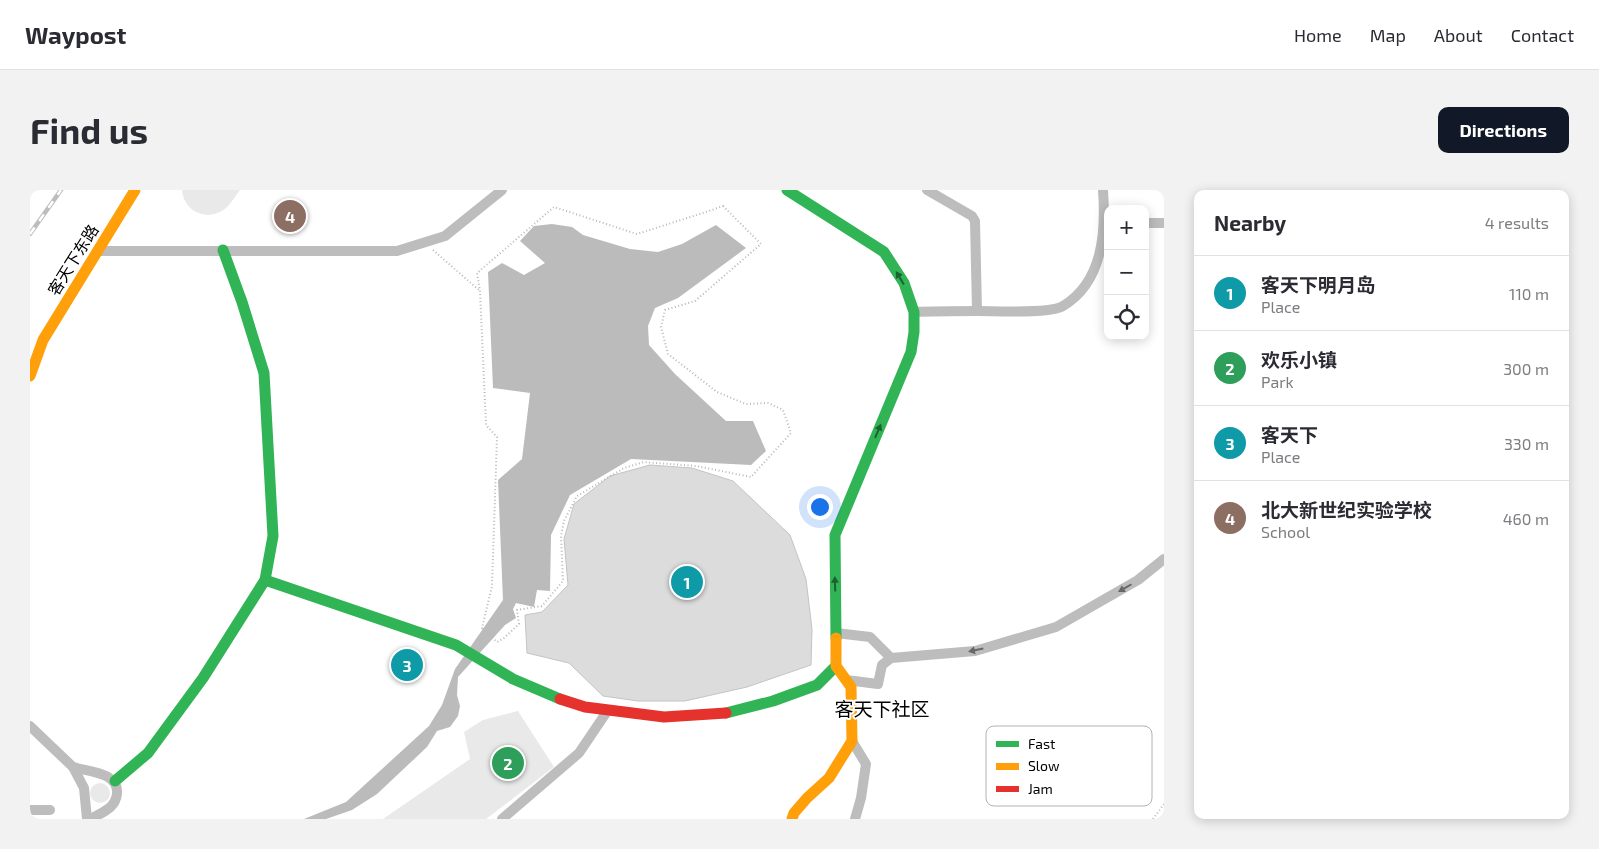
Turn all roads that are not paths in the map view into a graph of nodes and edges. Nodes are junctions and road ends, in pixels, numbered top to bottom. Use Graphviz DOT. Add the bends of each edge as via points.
graph roads {
  1 [pos="135,190"];
  2 [pos="502,190"];
  3 [pos="787,190"];
  4 [pos="927,190"];
  5 [pos="1103,190"];
  6 [pos="1105,205"];
  7 [pos="1149,223"];
  8 [pos="1164,223"];
  9 [pos="1104,228"];
  10 [pos="223,250"];
  11 [pos="98,251"];
  12 [pos="977,311"];
  13 [pos="914,312"];
  14 [pos="30,376"];
  15 [pos="1164,559"];
  16 [pos="265,580"];
  17 [pos="836,633"];
  18 [pos="891,658"];
  19 [pos="836,666"];
  20 [pos="846,680"];
  21 [pos="608,710"];
  22 [pos="30,726"];
  23 [pos="852,740"];
  24 [pos="73,767"];
  25 [pos="115,780"];
  26 [pos="30,810"];
  27 [pos="50,810"];
  28 [pos="86,819"];
  29 [pos="91,819"];
  30 [pos="502,819"];
  31 [pos="792,819"];
  32 [pos="855,819"];
  1 -- 11 [label="street, 客天下东路"];
  2 -- 10 [label="street" via="445,236 397,251"];
  13 -- 3 [label="street, one-way" via="904,283 884,252"];
  4 -- 12 [label="street" via="972,216 975,221"];
  5 -- 6 [label="street"];
  7 -- 8 [label="street"];
  9 -- 12 [label="street" via="1099,258 1088,285 1062,307 1034,311"];
  10 -- 11 [label="street"];
  10 -- 16 [label="street" via="264,373 273,536"];
  11 -- 14 [label="street, 客天下东路" via="43,340"];
  12 -- 13 [label="street"];
  17 -- 13 [label="street, one-way" via="835,535 911,352"];
  15 -- 18 [label="street, one-way" via="1138,580 1056,627 975,651"];
  16 -- 21 [label="street" via="456,645 513,679 560,699"];
  16 -- 25 [label="street" via="203,678 148,753"];
  17 -- 18 [label="street" via="870,637"];
  17 -- 19 [label="street"];
  18 -- 20 [label="street" via="882,665 878,684"];
  19 -- 20 [label="street"];
  19 -- 21 [label="street" via="817,685 773,701 721,714 664,717"];
  20 -- 23 [label="street" via="851,687"];
  21 -- 30 [label="street" via="579,753"];
  22 -- 24 [label="street"];
  23 -- 31 [label="street" via="829,778 806,798"];
  23 -- 32 [label="street" via="866,764"];
  24 -- 25 [label="street"];
  24 -- 28 [label="street" via="84,788"];
  25 -- 29 [label="street" via="118,787 113,807"];
  26 -- 27 [label="street"];
}
